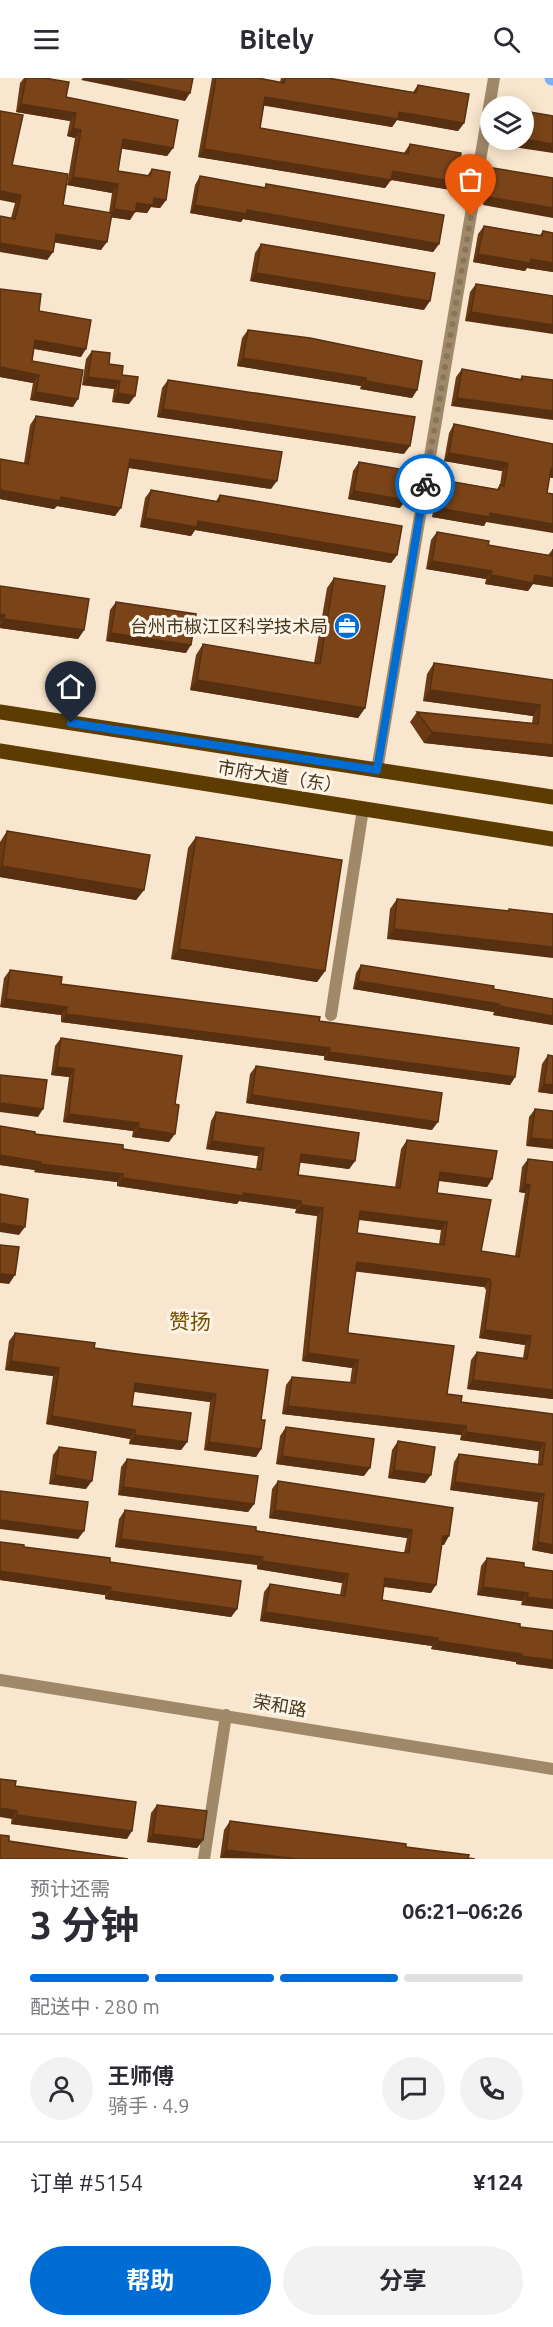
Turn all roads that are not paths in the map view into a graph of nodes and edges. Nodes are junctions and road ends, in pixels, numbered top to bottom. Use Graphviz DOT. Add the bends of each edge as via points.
graph roads {
  1 [pos="494,78"];
  2 [pos="0,712"];
  3 [pos="0,751"];
  4 [pos="377,770"];
  5 [pos="553,797"];
  6 [pos="363,808"];
  7 [pos="553,839"];
  8 [pos="332,1015"];
  9 [pos="0,1680"];
  10 [pos="226,1714"];
  11 [pos="553,1769"];
  12 [pos="204,1859"];
  1 -- 4 [label="street"];
  2 -- 4 [label="main road, 市府大道（东）"];
  3 -- 6 [label="main road, 市府大道（东）"];
  4 -- 5 [label="main road, 市府大道（东）"];
  6 -- 7 [label="main road, 市府大道（东）"];
  6 -- 8 [label="street"];
  9 -- 10 [label="street, 荣和路"];
  10 -- 11 [label="street, 荣和路"];
  10 -- 12 [label="street"];
}
